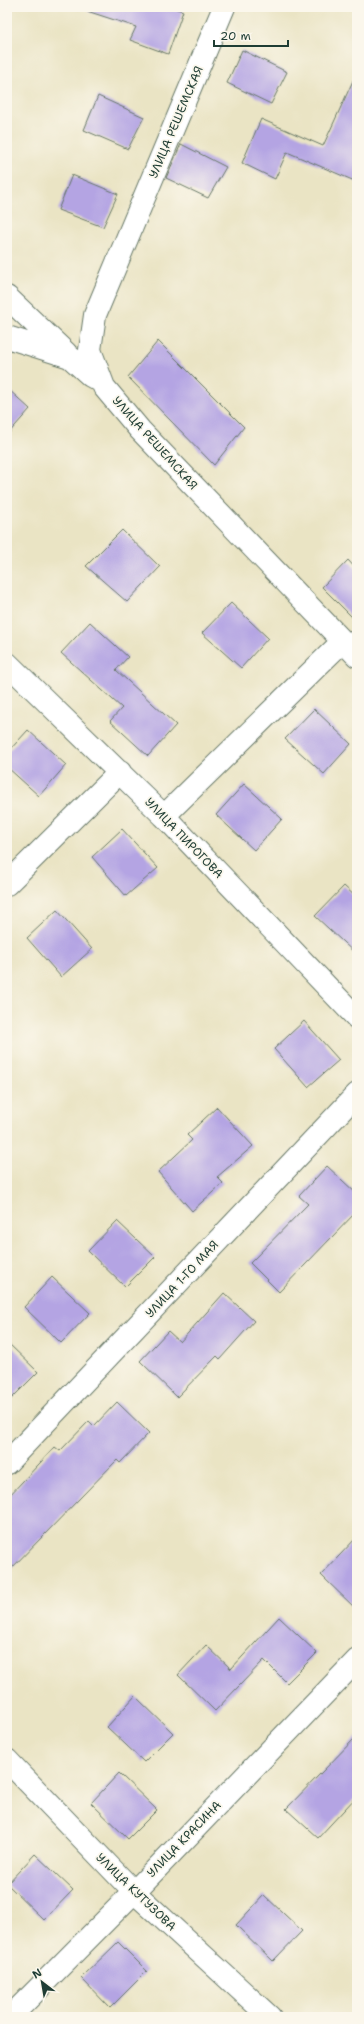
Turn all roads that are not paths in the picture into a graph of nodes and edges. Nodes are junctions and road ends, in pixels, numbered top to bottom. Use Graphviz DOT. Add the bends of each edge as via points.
graph roads {
  1 [pos="224,7"];
  2 [pos="7,297"];
  3 [pos="7,337"];
  4 [pos="70,357"];
  5 [pos="102,382"];
  6 [pos="350,648"];
  7 [pos="7,664"];
  8 [pos="120,772"];
  9 [pos="164,816"];
  10 [pos="7,884"];
  11 [pos="357,1018"];
  12 [pos="357,1094"];
  13 [pos="7,1463"];
  14 [pos="357,1660"];
  15 [pos="7,1760"];
  16 [pos="134,1892"];
  17 [pos="10,2017"];
  18 [pos="270,2017"];
  1 -- 5 [label="street, УЛИЦА РЕШЕМСКАЯ" via="95,315 90,350"];
  2 -- 4 [label="street"];
  3 -- 4 [label="street"];
  4 -- 5 [label="street" via="91,376"];
  5 -- 6 [label="street, УЛИЦА РЕШЕМСКАЯ" via="140,430"];
  6 -- 9 [label="street"];
  7 -- 8 [label="street, УЛИЦА ПИРОГОВА"];
  8 -- 9 [label="street, УЛИЦА ПИРОГОВА"];
  8 -- 10 [label="street"];
  9 -- 11 [label="street, УЛИЦА ПИРОГОВА"];
  12 -- 13 [label="street, УЛИЦА 1-ГО МАЯ"];
  14 -- 16 [label="street, УЛИЦА КРАСИНА"];
  15 -- 16 [label="street, УЛИЦА КУТУЗОВА"];
  16 -- 17 [label="street, УЛИЦА КРАСИНА"];
  16 -- 18 [label="street, УЛИЦА КУТУЗОВА"];
}
